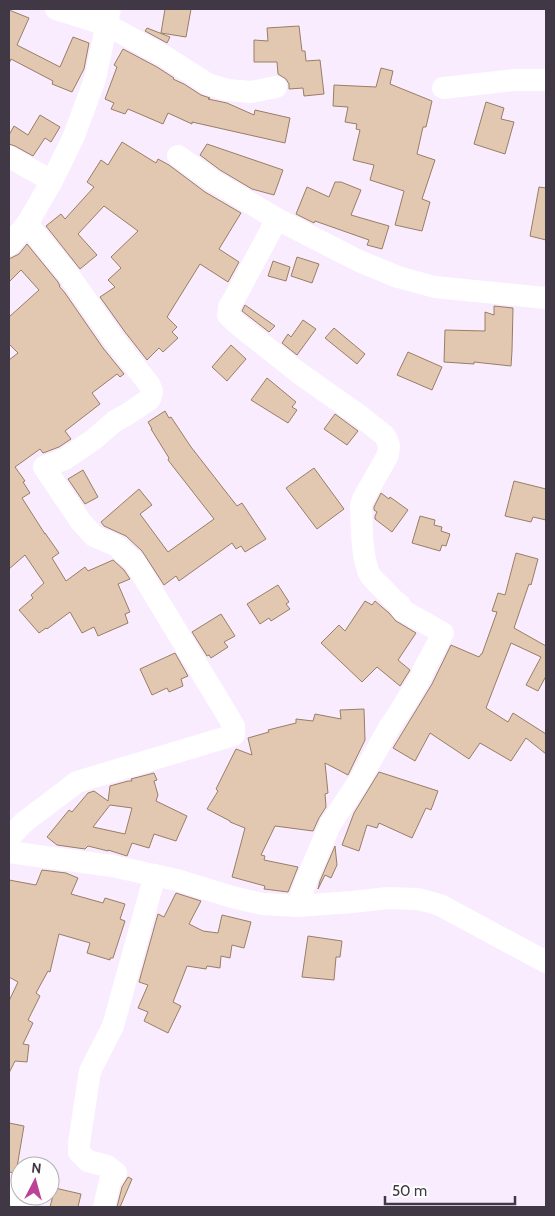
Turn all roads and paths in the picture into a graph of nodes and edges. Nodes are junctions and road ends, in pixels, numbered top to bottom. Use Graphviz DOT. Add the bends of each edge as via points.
graph roads {
  1 [pos="56,9"];
  2 [pos="109,17"];
  3 [pos="546,80"];
  4 [pos="276,87"];
  5 [pos="443,88"];
  6 [pos="178,156"];
  7 [pos="9,157"];
  8 [pos="52,181"];
  9 [pos="277,219"];
  10 [pos="27,224"];
  11 [pos="9,245"];
  12 [pos="546,298"];
  13 [pos="9,838"];
  14 [pos="9,852"];
  15 [pos="155,875"];
  16 [pos="297,906"];
  17 [pos="546,962"];
  18 [pos="9,1193"];
  19 [pos="24,1207"];
  20 [pos="104,1207"];
  1 -- 2 [label="street"];
  2 -- 4 [label="street" via="208,84 251,92"];
  2 -- 8 [label="street" via="95,79 74,136"];
  3 -- 5 [label="street"];
  6 -- 9 [label="street"];
  7 -- 8 [label="street"];
  8 -- 10 [label="street"];
  9 -- 12 [label="street" via="398,277 435,287"];
  9 -- 16 [label="street" via="229,307 228,315 384,435 389,446 388,455 361,506 363,550 368,570 402,610 443,633 421,677 330,825"];
  10 -- 11 [label="street"];
  10 -- 13 [label="street" via="150,384 152,392 150,399 66,459 44,467 94,536 117,546 134,561 234,726 234,735 77,782 23,823"];
  14 -- 15 [label="street"];
  15 -- 16 [label="street" via="263,904"];
  15 -- 20 [label="street" via="113,1026 90,1071 87,1088 79,1152 88,1161 107,1166 116,1174 110,1181"];
  16 -- 17 [label="street" via="388,898 418,899 440,905"];
  18 -- 19 [label="street" via="18,1194"];
}
